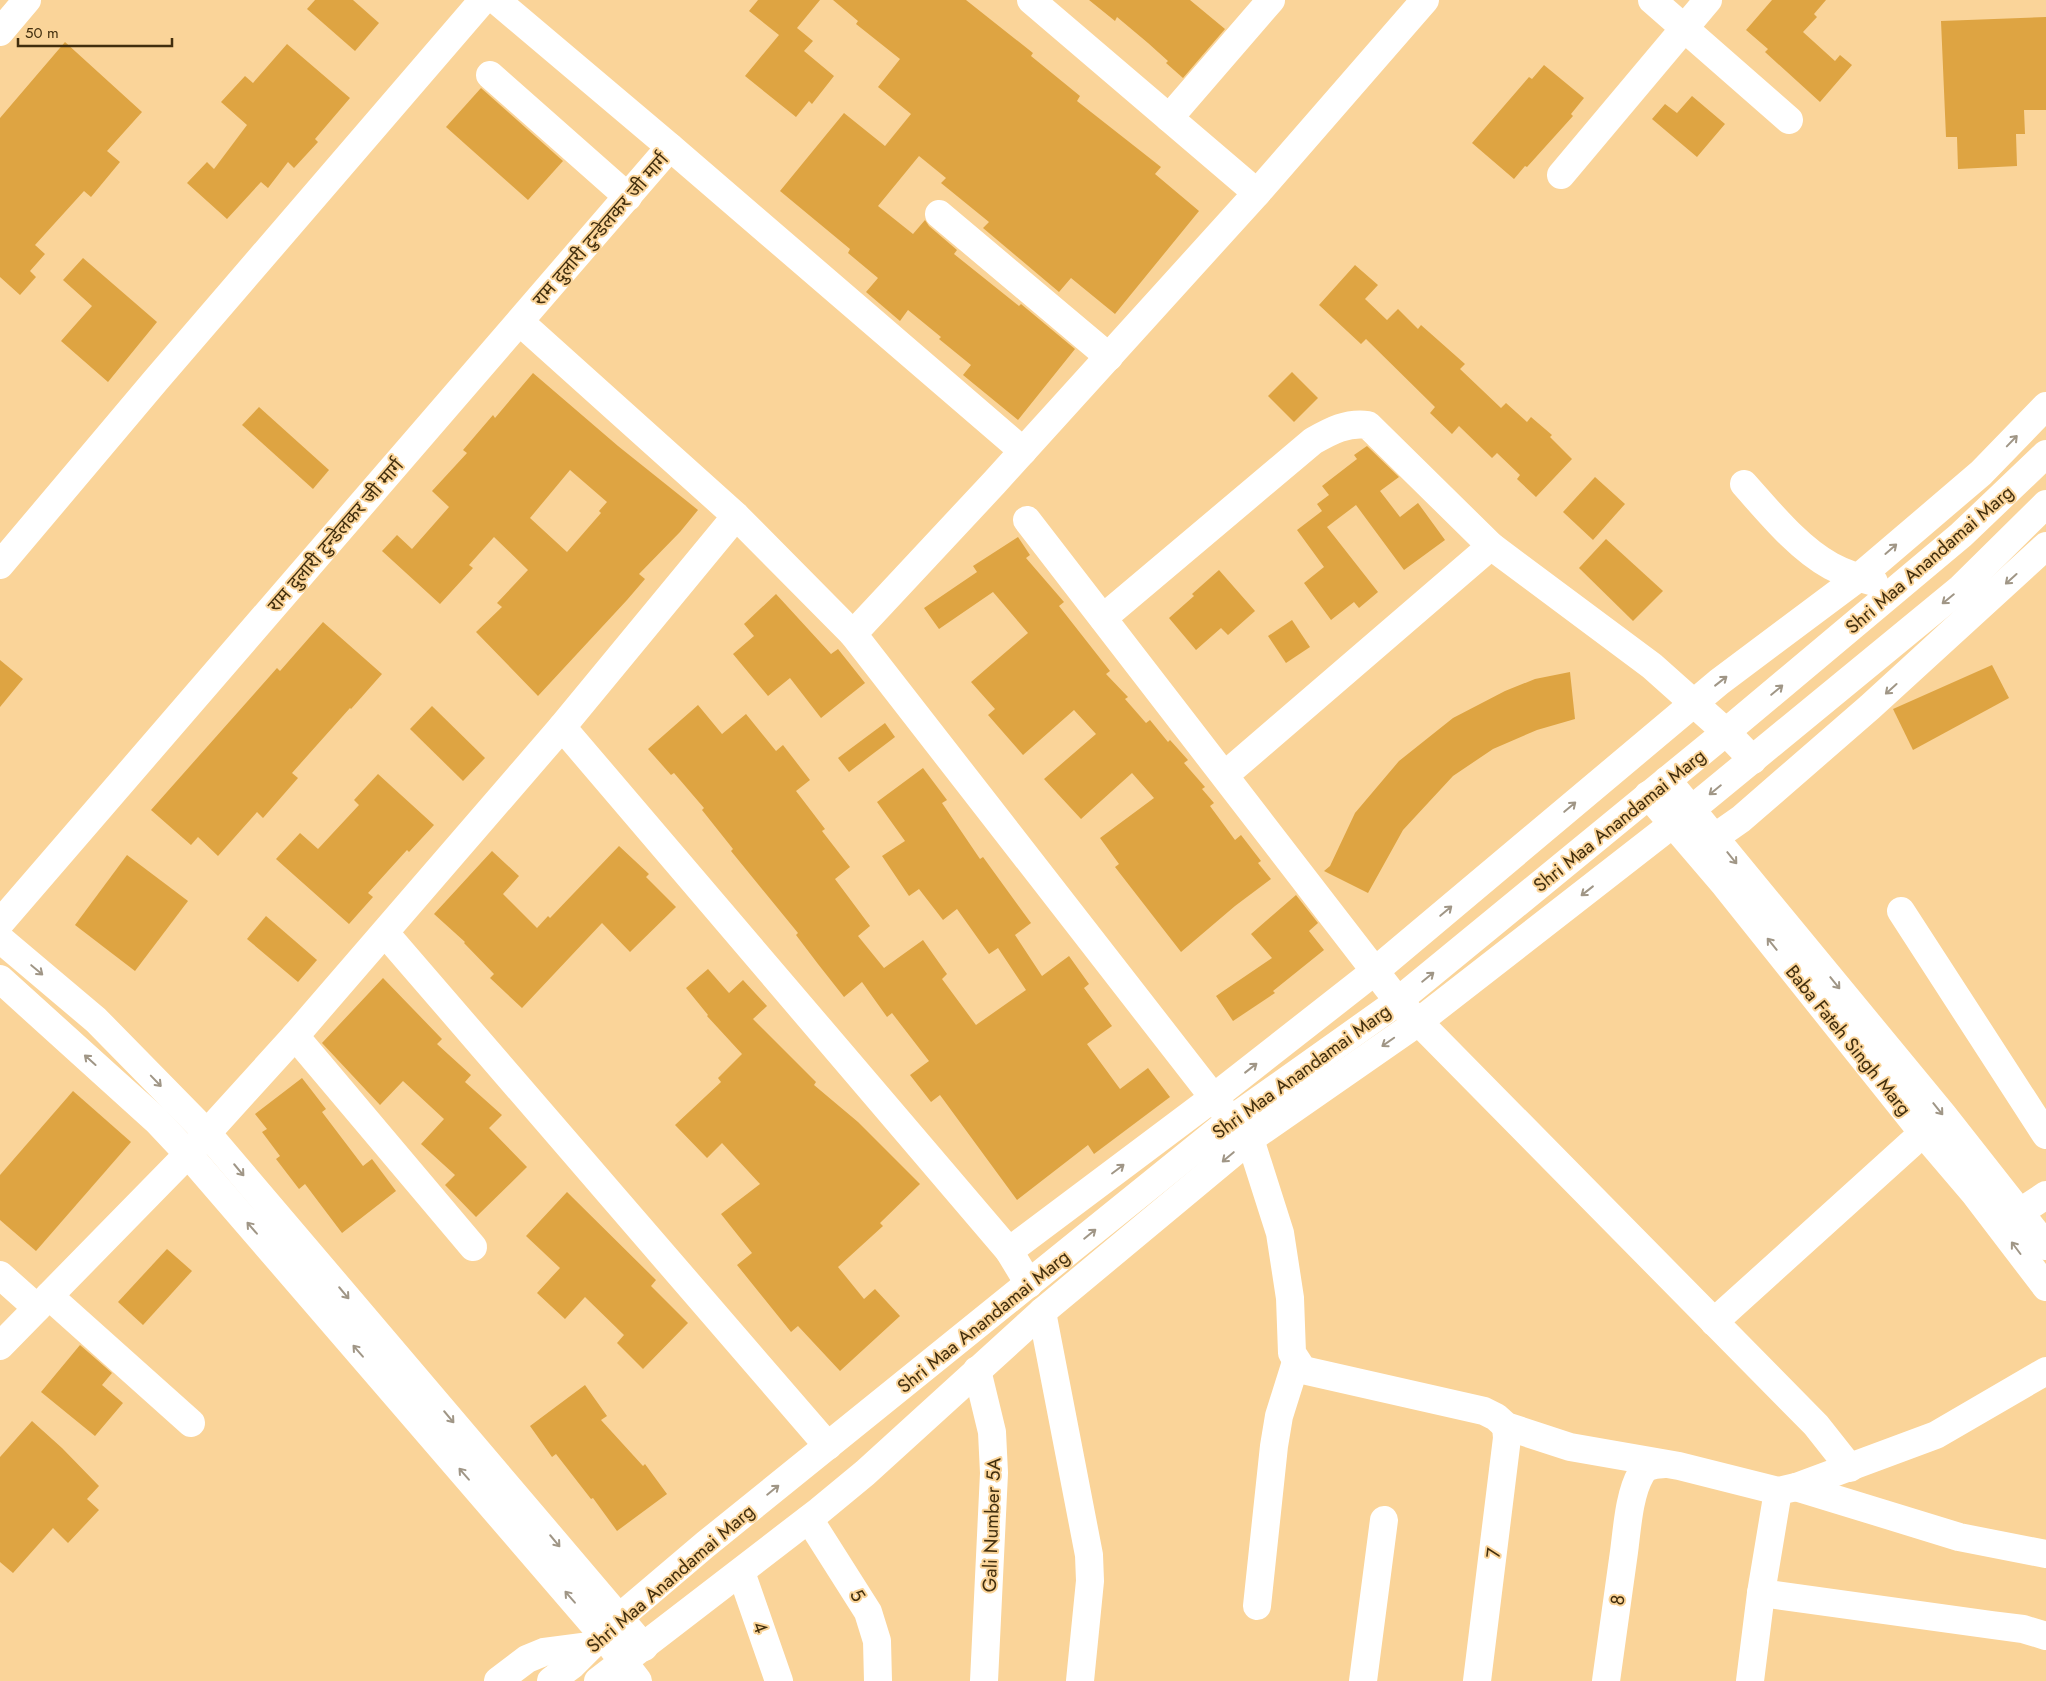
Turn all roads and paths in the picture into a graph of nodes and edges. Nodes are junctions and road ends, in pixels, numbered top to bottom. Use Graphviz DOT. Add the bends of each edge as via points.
graph roads {
  1 [pos="27,0"];
  2 [pos="483,0"];
  3 [pos="496,0"];
  4 [pos="1031,0"];
  5 [pos="1271,0"];
  6 [pos="1425,0"];
  7 [pos="1652,0"];
  8 [pos="1708,0"];
  9 [pos="1684,28"];
  10 [pos="0,32"];
  11 [pos="490,75"];
  12 [pos="1169,118"];
  13 [pos="1789,120"];
  14 [pos="670,147"];
  15 [pos="1561,175"];
  16 [pos="1257,193"];
  17 [pos="628,197"];
  18 [pos="939,214"];
  19 [pos="520,322"];
  20 [pos="1109,357"];
  21 [pos="2046,406"];
  22 [pos="1023,452"];
  23 [pos="2046,454"];
  24 [pos="1744,484"];
  25 [pos="2046,504"];
  26 [pos="736,516"];
  27 [pos="1026,520"];
  28 [pos="1491,546"];
  29 [pos="2046,546"];
  30 [pos="0,565"];
  31 [pos="1858,578"];
  32 [pos="1897,590"];
  33 [pos="1103,618"];
  34 [pos="853,634"];
  35 [pos="1693,704"];
  36 [pos="562,728"];
  37 [pos="1726,732"];
  38 [pos="1753,760"];
  39 [pos="1225,775"];
  40 [pos="1658,788"];
  41 [pos="1683,816"];
  42 [pos="1706,844"];
  43 [pos="1901,911"];
  44 [pos="0,923"];
  45 [pos="385,933"];
  46 [pos="0,939"];
  47 [pos="1375,970"];
  48 [pos="0,979"];
  49 [pos="1398,1001"];
  50 [pos="1417,1022"];
  51 [pos="295,1036"];
  52 [pos="1213,1098"];
  53 [pos="1231,1120"];
  54 [pos="207,1132"];
  55 [pos="1923,1133"];
  56 [pos="2046,1135"];
  57 [pos="1250,1139"];
  58 [pos="188,1154"];
  59 [pos="2046,1195"];
  60 [pos="2010,1219"];
  61 [pos="2046,1246"];
  62 [pos="473,1247"];
  63 [pos="1009,1251"];
  64 [pos="0,1275"];
  65 [pos="1029,1284"];
  66 [pos="2046,1287"];
  67 [pos="43,1302"];
  68 [pos="1042,1312"];
  69 [pos="1714,1322"];
  70 [pos="0,1346"];
  71 [pos="1296,1362"];
  72 [pos="977,1370"];
  73 [pos="2046,1371"];
  74 [pos="191,1423"];
  75 [pos="1506,1426"];
  76 [pos="828,1446"];
  77 [pos="1664,1464"];
  78 [pos="1850,1468"];
  79 [pos="1787,1489"];
  80 [pos="809,1519"];
  81 [pos="1384,1520"];
  82 [pos="2046,1554"];
  83 [pos="741,1572"];
  84 [pos="1762,1593"];
  85 [pos="1257,1606"];
  86 [pos="604,1632"];
  87 [pos="2046,1636"];
  88 [pos="635,1664"];
  89 [pos="498,1681"];
  90 [pos="551,1681"];
  91 [pos="598,1681"];
  92 [pos="779,1681"];
  93 [pos="878,1681"];
  94 [pos="984,1681"];
  95 [pos="1080,1681"];
  96 [pos="1363,1681"];
  97 [pos="1477,1681"];
  98 [pos="1606,1681"];
  99 [pos="1750,1681"];
  1 -- 10 [label="street"];
  2 -- 30 [label="street"];
  3 -- 14 [label="street"];
  4 -- 12 [label="street"];
  5 -- 12 [label="street"];
  6 -- 16 [label="street"];
  7 -- 9 [label="street"];
  8 -- 9 [label="street"];
  9 -- 13 [label="street"];
  9 -- 15 [label="street"];
  11 -- 17 [label="street"];
  12 -- 16 [label="street"];
  14 -- 17 [label="street, राम दुलारी टुन्डेलकर जी मार्ग"];
  14 -- 22 [label="street"];
  16 -- 20 [label="street"];
  17 -- 19 [label="street, राम दुलारी टुन्डेलकर जी मार्ग"];
  18 -- 20 [label="street"];
  19 -- 26 [label="street"];
  19 -- 44 [label="street, राम दुलारी टुन्डेलकर जी मार्ग"];
  20 -- 22 [label="street"];
  31 -- 21 [label="street, one-way" via="1981,473"];
  22 -- 34 [label="street"];
  23 -- 32 [label="street, Shri Maa Anandamai Marg" via="1961,535"];
  24 -- 31 [label="street" via="1804,546 1830,565"];
  25 -- 38 [label="street, Shri Maa Anandamai Marg, one-way" via="1960,588"];
  26 -- 34 [label="street"];
  26 -- 36 [label="street"];
  27 -- 33 [label="street"];
  28 -- 33 [label="street" via="1368,425 1358,423 1338,427 1313,441"];
  28 -- 35 [label="street" via="1652,666"];
  28 -- 39 [label="street"];
  29 -- 42 [label="street, one-way" via="1870,707"];
  31 -- 32 [label="street"];
  35 -- 31 [label="street, one-way"];
  37 -- 32 [label="street, Shri Maa Anandamai Marg, one-way"];
  33 -- 39 [label="street"];
  34 -- 52 [label="street"];
  35 -- 37 [label="street"];
  47 -- 35 [label="street, one-way"];
  36 -- 45 [label="street"];
  36 -- 63 [label="street"];
  37 -- 38 [label="street"];
  37 -- 40 [label="street, Shri Maa Anandamai Marg"];
  38 -- 41 [label="street, Shri Maa Anandamai Marg, one-way"];
  39 -- 47 [label="street"];
  40 -- 41 [label="street, Baba Fateh Singh Marg"];
  49 -- 40 [label="street, Shri Maa Anandamai Marg, one-way"];
  41 -- 42 [label="street, Baba Fateh Singh Marg"];
  41 -- 50 [label="street, Shri Maa Anandamai Marg, one-way"];
  55 -- 42 [label="street, Baba Fateh Singh Marg, one-way"];
  42 -- 60 [label="street, Baba Fateh Singh Marg, one-way" via="1943,1115"];
  43 -- 56 [label="street"];
  45 -- 51 [label="street"];
  45 -- 76 [label="street"];
  46 -- 54 [label="street, one-way" via="96,1020"];
  47 -- 49 [label="street"];
  52 -- 47 [label="street, one-way"];
  58 -- 48 [label="street, one-way" via="156,1120"];
  49 -- 50 [label="street"];
  49 -- 53 [label="street, Shri Maa Anandamai Marg"];
  50 -- 57 [label="street, Shri Maa Anandamai Marg, one-way"];
  50 -- 69 [label="street"];
  51 -- 54 [label="street"];
  51 -- 62 [label="street"];
  52 -- 53 [label="street"];
  63 -- 52 [label="street, one-way"];
  65 -- 53 [label="street, Shri Maa Anandamai Marg, one-way"];
  54 -- 58 [label="street"];
  54 -- 86 [label="street, one-way"];
  55 -- 60 [label="street, Baba Fateh Singh Marg" via="1976,1194"];
  55 -- 69 [label="street"];
  57 -- 68 [label="street, Shri Maa Anandamai Marg, one-way"];
  57 -- 71 [label="street" via="1280,1233 1290,1298 1292,1353"];
  58 -- 67 [label="street"];
  86 -- 58 [label="street, one-way"];
  59 -- 60 [label="street"];
  60 -- 61 [label="street, Baba Fateh Singh Marg"];
  66 -- 60 [label="street, Baba Fateh Singh Marg, one-way"];
  63 -- 65 [label="street"];
  64 -- 67 [label="street"];
  65 -- 76 [label="street, Shri Maa Anandamai Marg"];
  67 -- 70 [label="street"];
  67 -- 74 [label="street"];
  68 -- 72 [label="street, Shri Maa Anandamai Marg"];
  68 -- 95 [label="street" via="1089,1555 1090,1581"];
  69 -- 78 [label="street" via="1816,1425"];
  71 -- 75 [label="street" via="1303,1370 1484,1411"];
  71 -- 85 [label="street" via="1274,1446"];
  72 -- 80 [label="street, Shri Maa Anandamai Marg" via="865,1473"];
  72 -- 94 [label="street, Gali Number 5A" via="992,1432 994,1473"];
  73 -- 78 [label="street" via="1936,1435"];
  75 -- 77 [label="street" via="1570,1447"];
  75 -- 97 [label="street, 7"];
  86 -- 76 [label="street, Shri Maa Anandamai Marg, one-way" via="706,1544"];
  77 -- 79 [label="street"];
  77 -- 98 [label="street, 8" via="1652,1465 1641,1474 1636,1487"];
  78 -- 79 [label="street"];
  79 -- 82 [label="street" via="1959,1537"];
  79 -- 84 [label="street"];
  80 -- 83 [label="street, Shri Maa Anandamai Marg"];
  80 -- 93 [label="street, 5" via="868,1612 878,1641"];
  81 -- 96 [label="street"];
  83 -- 88 [label="street, Shri Maa Anandamai Marg"];
  83 -- 92 [label="street, 4"];
  84 -- 87 [label="street" via="2000,1626"];
  84 -- 99 [label="street"];
  86 -- 88 [label="street"];
  86 -- 89 [label="street" via="527,1659"];
  86 -- 90 [label="street, Shri Maa Anandamai Marg" via="572,1665"];
  88 -- 91 [label="street, Shri Maa Anandamai Marg"];
}
